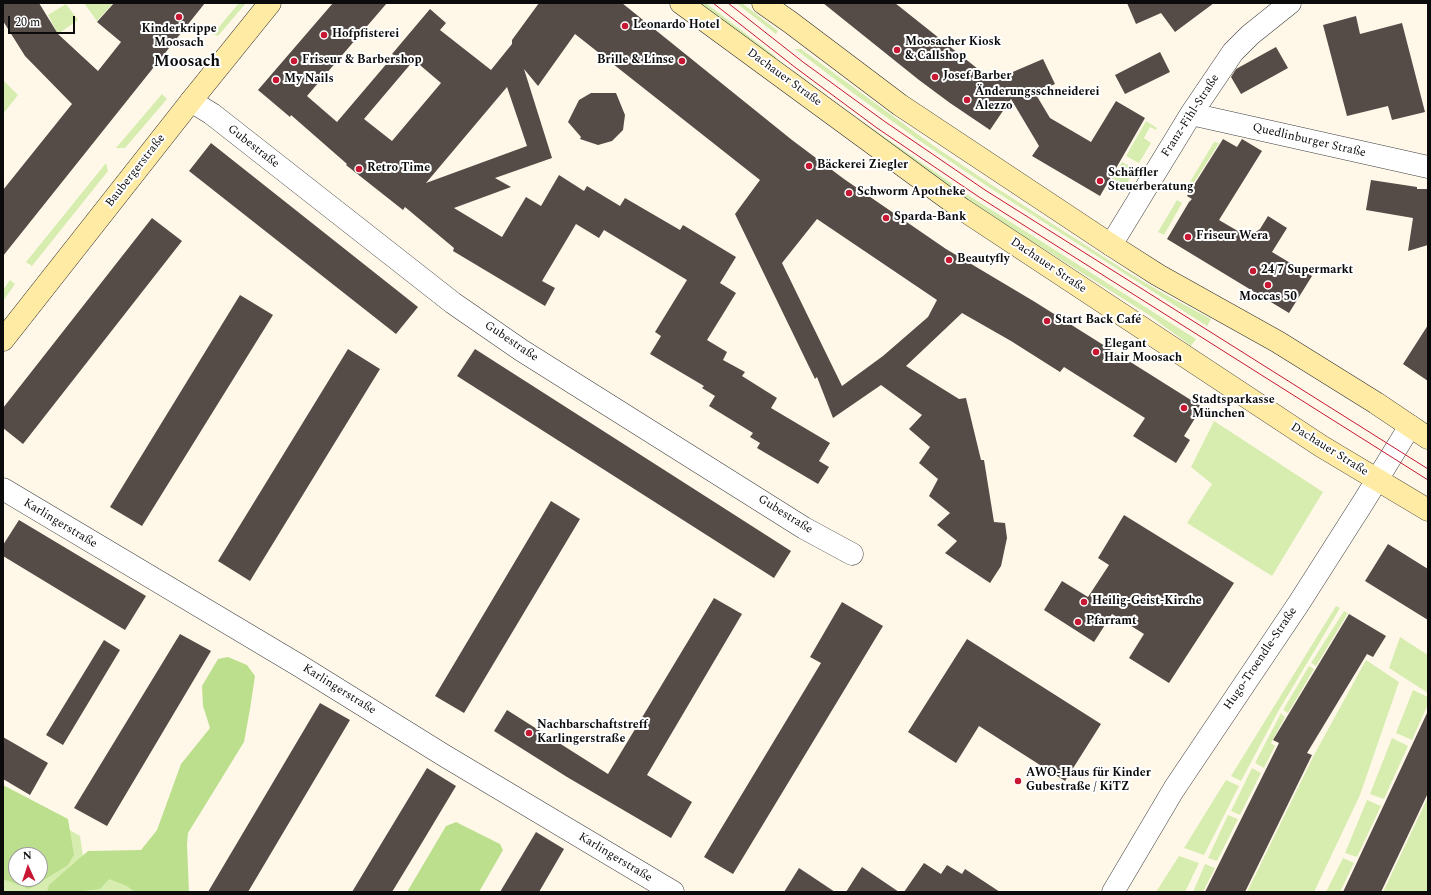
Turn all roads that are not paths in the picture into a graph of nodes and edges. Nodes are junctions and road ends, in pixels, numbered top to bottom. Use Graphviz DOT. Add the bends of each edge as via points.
graph roads {
  1 [pos="270,3"];
  2 [pos="681,3"];
  3 [pos="763,3"];
  4 [pos="1290,3"];
  5 [pos="191,101"];
  6 [pos="1191,114"];
  7 [pos="1428,167"];
  8 [pos="1112,245"];
  9 [pos="3,340"];
  10 [pos="1410,426"];
  11 [pos="1428,438"];
  12 [pos="1377,480"];
  13 [pos="3,489"];
  14 [pos="1428,510"];
  15 [pos="852,554"];
  16 [pos="673,892"];
  17 [pos="1112,892"];
  1 -- 5 [label="main road, Baubergerstraße"];
  2 -- 12 [label="main road, Dachauer Straße" via="962,208"];
  3 -- 8 [label="main road" via="900,105"];
  4 -- 6 [label="street, Franz-Fihl-Straße" via="1233,52"];
  5 -- 9 [label="main road, Baubergerstraße"];
  5 -- 15 [label="street, Gubestraße" via="212,114 453,304 804,528"];
  6 -- 7 [label="street, Quedlinburger Straße"];
  6 -- 8 [label="street, Franz-Fihl-Straße"];
  8 -- 10 [label="main road" via="1158,275 1278,342"];
  10 -- 11 [label="main road"];
  10 -- 12 [label="street, Hugo-Troendle-Straße"];
  12 -- 14 [label="main road, Dachauer Straße"];
  12 -- 17 [label="street, Hugo-Troendle-Straße" via="1299,603 1174,789"];
  13 -- 16 [label="street, Karlingerstraße"];
}
